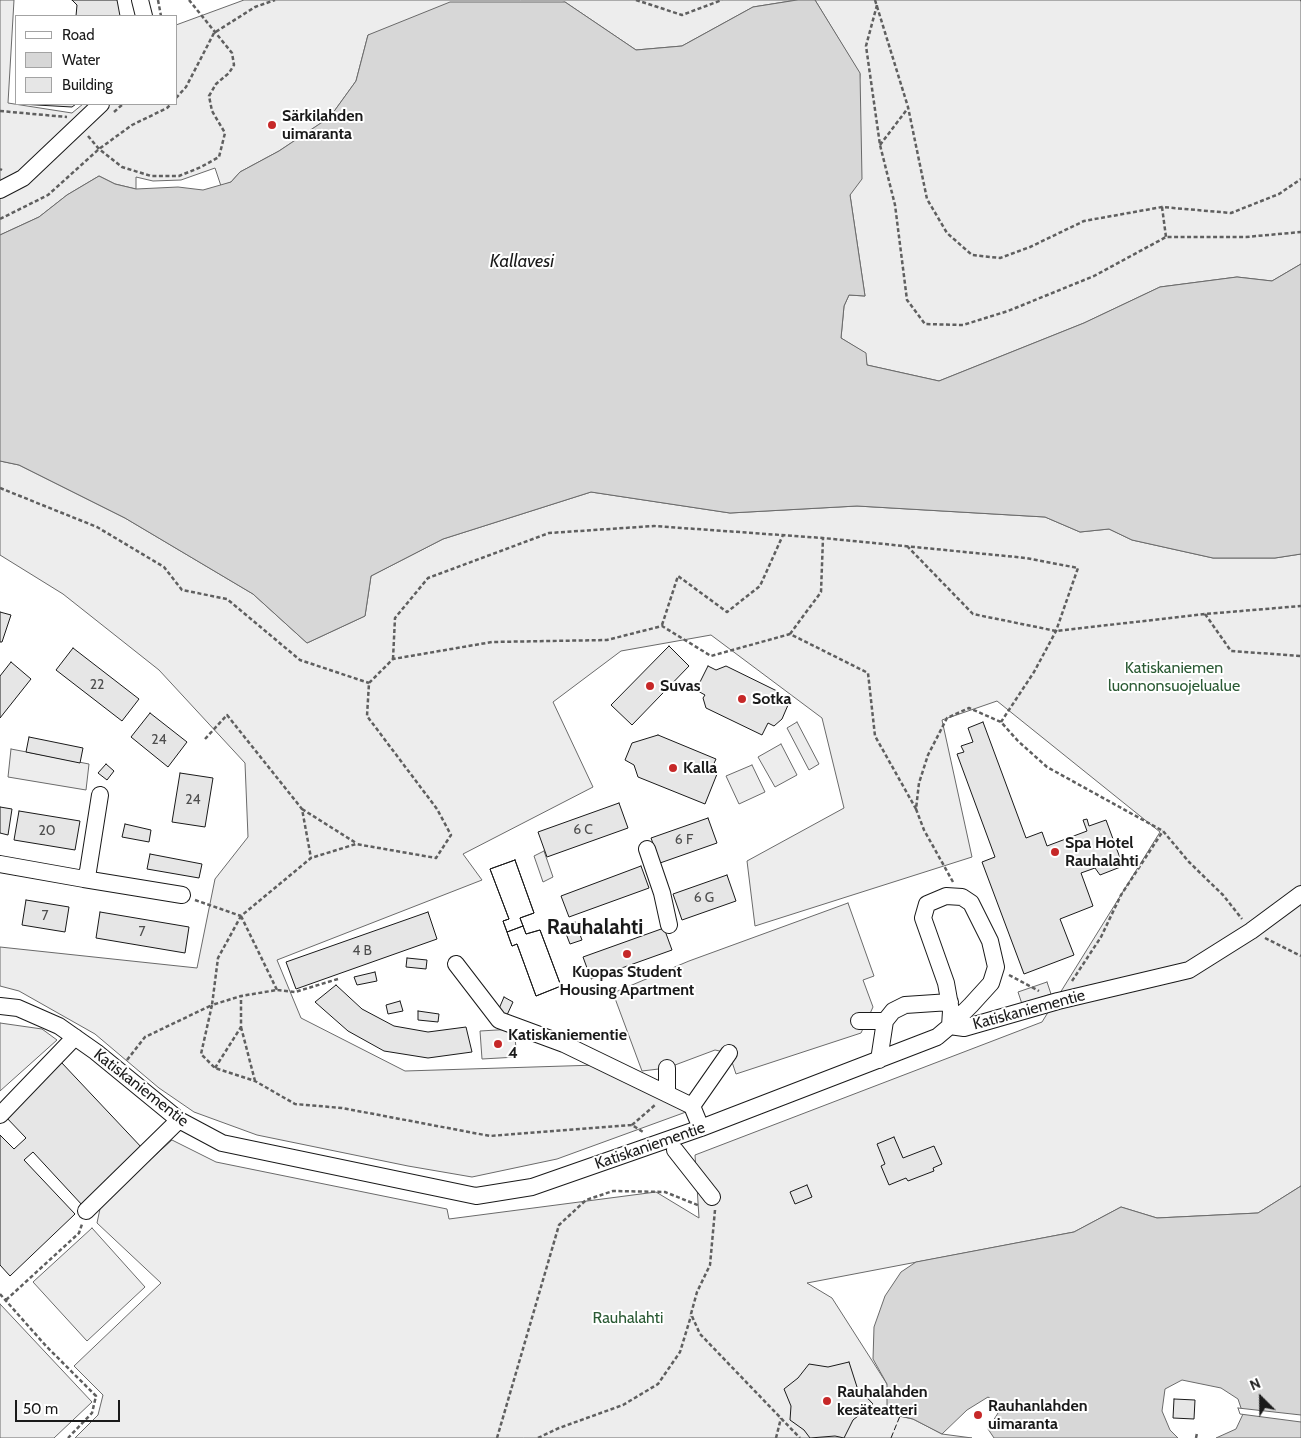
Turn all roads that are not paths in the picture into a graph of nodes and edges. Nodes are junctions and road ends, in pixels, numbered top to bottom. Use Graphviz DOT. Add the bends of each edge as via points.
graph roads {
  1 [pos="140,0"];
  2 [pos="144,15"];
  3 [pos="100,105"];
  4 [pos="0,190"];
  5 [pos="100,795"];
  6 [pos="646,849"];
  7 [pos="0,864"];
  8 [pos="84,879"];
  9 [pos="1301,894"];
  10 [pos="182,895"];
  11 [pos="669,926"];
  12 [pos="456,964"];
  13 [pos="950,1002"];
  14 [pos="0,1006"];
  15 [pos="859,1021"];
  16 [pos="885,1021"];
  17 [pos="950,1026"];
  18 [pos="75,1037"];
  19 [pos="729,1053"];
  20 [pos="878,1060"];
  21 [pos="667,1068"];
  22 [pos="667,1094"];
  23 [pos="692,1106"];
  24 [pos="0,1115"];
  25 [pos="179,1120"];
  26 [pos="701,1128"];
  27 [pos="675,1150"];
  28 [pos="714,1204"];
  29 [pos="86,1211"];
  1 -- 2 [label="street"];
  3 -- 4 [label="street" via="23,178"];
  5 -- 8 [label="street"];
  6 -- 11 [label="street" via="662,893"];
  7 -- 8 [label="street"];
  8 -- 10 [label="street"];
  9 -- 17 [label="street, Katiskaniementie" via="1251,931 1189,970 964,1028"];
  12 -- 22 [label="street" via="499,1020 604,1062"];
  13 -- 16 [label="street" via="905,1005 892,1011"];
  13 -- 17 [label="street"];
  13 -- 17 [label="street" via="923,918 927,904 946,896 962,897 970,903 990,941 996,968 991,983"];
  14 -- 18 [label="street, Katiskaniementie" via="18,1008 59,1026"];
  15 -- 16 [label="street"];
  16 -- 20 [label="street"];
  17 -- 20 [label="street, Katiskaniementie" via="936,1038"];
  18 -- 24 [label="street"];
  18 -- 25 [label="street, Katiskaniementie"];
  19 -- 23 [label="street"];
  20 -- 26 [label="street, Katiskaniementie"];
  21 -- 22 [label="street"];
  22 -- 23 [label="street"];
  23 -- 26 [label="street"];
  25 -- 26 [label="street, Katiskaniementie" via="222,1144 476,1196 532,1187"];
  25 -- 29 [label="street"];
  27 -- 28 [label="street"];
}
